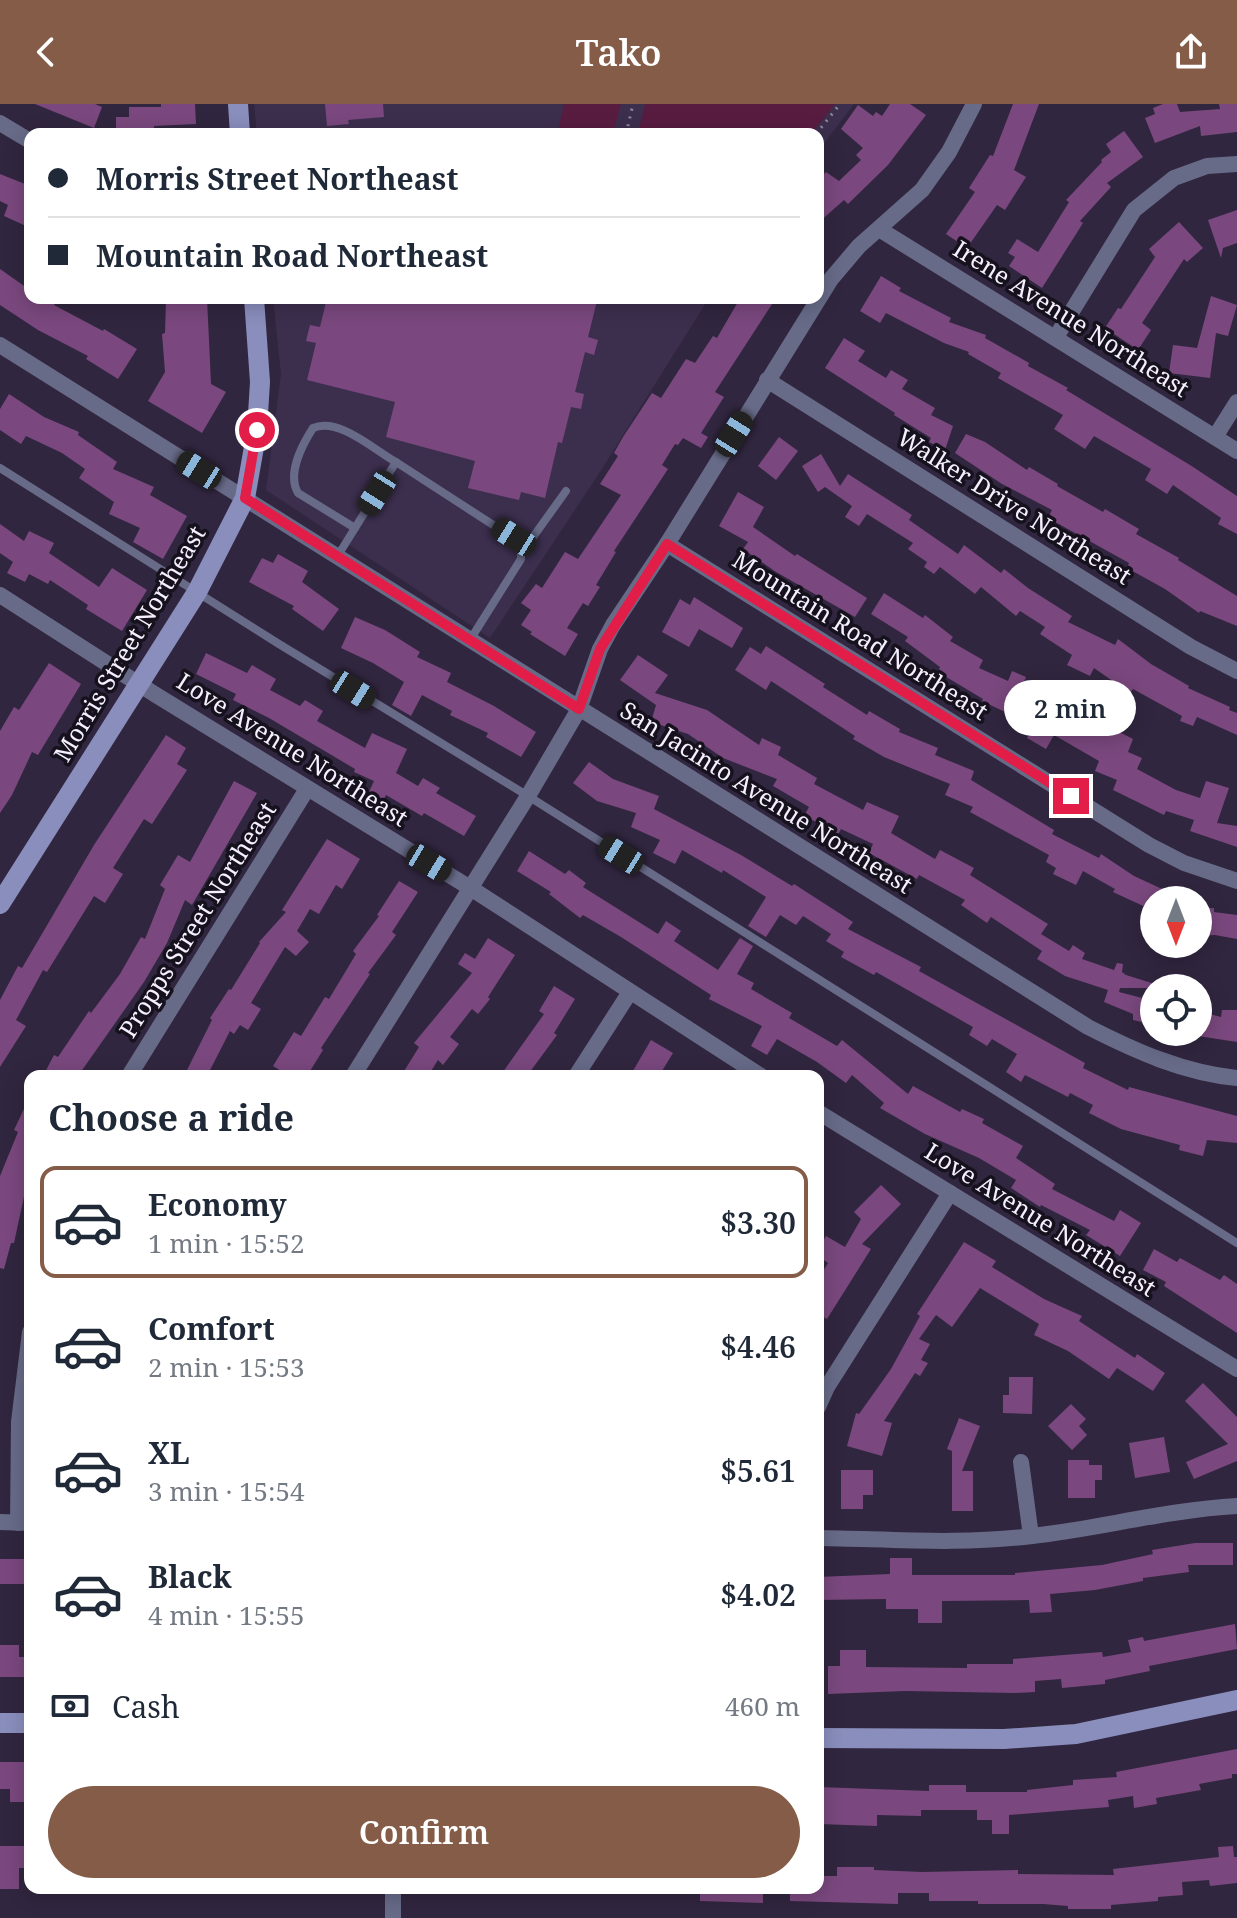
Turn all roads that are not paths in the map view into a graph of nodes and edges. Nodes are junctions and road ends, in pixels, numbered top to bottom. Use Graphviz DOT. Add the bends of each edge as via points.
graph roads {
  1 [pos="238,104"];
  2 [pos="974,104"];
  3 [pos="0,123"];
  4 [pos="240,128"];
  5 [pos="24,137"];
  6 [pos="1237,164"];
  7 [pos="879,229"];
  8 [pos="824,290"];
  9 [pos="254,304"];
  10 [pos="815,304"];
  11 [pos="1056,337"];
  12 [pos="0,345"];
  13 [pos="767,380"];
  14 [pos="1237,402"];
  15 [pos="1215,437"];
  16 [pos="1237,451"];
  17 [pos="396,462"];
  18 [pos="0,468"];
  19 [pos="566,491"];
  20 [pos="245,498"];
  21 [pos="355,528"];
  22 [pos="667,544"];
  23 [pos="523,551"];
  24 [pos="337,557"];
  25 [pos="197,592"];
  26 [pos="0,595"];
  27 [pos="470,641"];
  28 [pos="1237,671"];
  29 [pos="137,683"];
  30 [pos="579,709"];
  31 [pos="307,789"];
  32 [pos="528,796"];
  33 [pos="1237,881"];
  34 [pos="472,889"];
  35 [pos="0,904"];
  36 [pos="630,992"];
  37 [pos="133,1070"];
  38 [pos="357,1070"];
  39 [pos="580,1070"];
  40 [pos="752,1070"];
  41 [pos="1237,1078"];
  42 [pos="824,1116"];
  43 [pos="950,1193"];
  44 [pos="1237,1243"];
  45 [pos="1237,1369"];
  46 [pos="24,1381"];
  47 [pos="824,1394"];
  48 [pos="1021,1462"];
  49 [pos="1237,1506"];
  50 [pos="0,1522"];
  51 [pos="24,1523"];
  52 [pos="1031,1536"];
  53 [pos="824,1538"];
  54 [pos="1237,1700"];
  55 [pos="0,1723"];
  56 [pos="24,1723"];
  57 [pos="824,1738"];
  58 [pos="393,1894"];
  59 [pos="393,1918"];
  1 -- 4 [label="street"];
  2 -- 7 [label="street" via="922,190"];
  3 -- 5 [label="street"];
  6 -- 11 [label="street" via="1207,166 1174,178 1134,210"];
  7 -- 8 [label="street"];
  7 -- 11 [label="street, Irene Avenue Northeast"];
  9 -- 20 [label="street, Morris Street Northeast" via="260,382"];
  10 -- 13 [label="street"];
  11 -- 15 [label="street, Irene Avenue Northeast"];
  12 -- 20 [label="street, San Jacinto Avenue Northeast"];
  13 -- 22 [label="street"];
  13 -- 28 [label="street, Walker Drive Northeast"];
  14 -- 15 [label="street"];
  15 -- 16 [label="street, Irene Avenue Northeast"];
  17 -- 21 [label="lane"];
  17 -- 21 [label="lane" via="349,434 327,425 313,428 296,466 295,488"];
  17 -- 23 [label="lane" via="514,537"];
  18 -- 25 [label="lane"];
  19 -- 23 [label="lane"];
  20 -- 24 [label="street, San Jacinto Avenue Northeast"];
  20 -- 25 [label="street, Morris Street Northeast"];
  21 -- 24 [label="lane"];
  22 -- 30 [label="street" via="600,649"];
  22 -- 33 [label="street, Mountain Road Northeast" via="1149,845"];
  23 -- 27 [label="lane"];
  24 -- 27 [label="street, San Jacinto Avenue Northeast"];
  25 -- 29 [label="street, Morris Street Northeast"];
  25 -- 32 [label="lane"];
  26 -- 29 [label="street, Love Avenue Northeast"];
  27 -- 30 [label="street, San Jacinto Avenue Northeast"];
  29 -- 31 [label="street, Love Avenue Northeast"];
  29 -- 35 [label="street, Morris Street Northeast"];
  30 -- 32 [label="street"];
  30 -- 41 [label="street, San Jacinto Avenue Northeast" via="1088,1027 1176,1066"];
  31 -- 34 [label="street, Love Avenue Northeast"];
  31 -- 37 [label="street, Propps Street Northeast"];
  32 -- 34 [label="street"];
  32 -- 44 [label="lane"];
  34 -- 36 [label="street, Love Avenue Northeast"];
  34 -- 38 [label="street"];
  36 -- 39 [label="street"];
  36 -- 40 [label="street, Love Avenue Northeast"];
  42 -- 43 [label="street, Love Avenue Northeast"];
  43 -- 45 [label="street, Love Avenue Northeast"];
  43 -- 47 [label="street"];
  46 -- 51 [label="street" via="19,1422"];
  48 -- 52 [label="street"];
  49 -- 52 [label="street" via="1190,1508"];
  50 -- 51 [label="street"];
  52 -- 53 [label="street"];
  54 -- 57 [label="street" via="1076,1734"];
  55 -- 56 [label="street"];
  58 -- 59 [label="street"];
}
